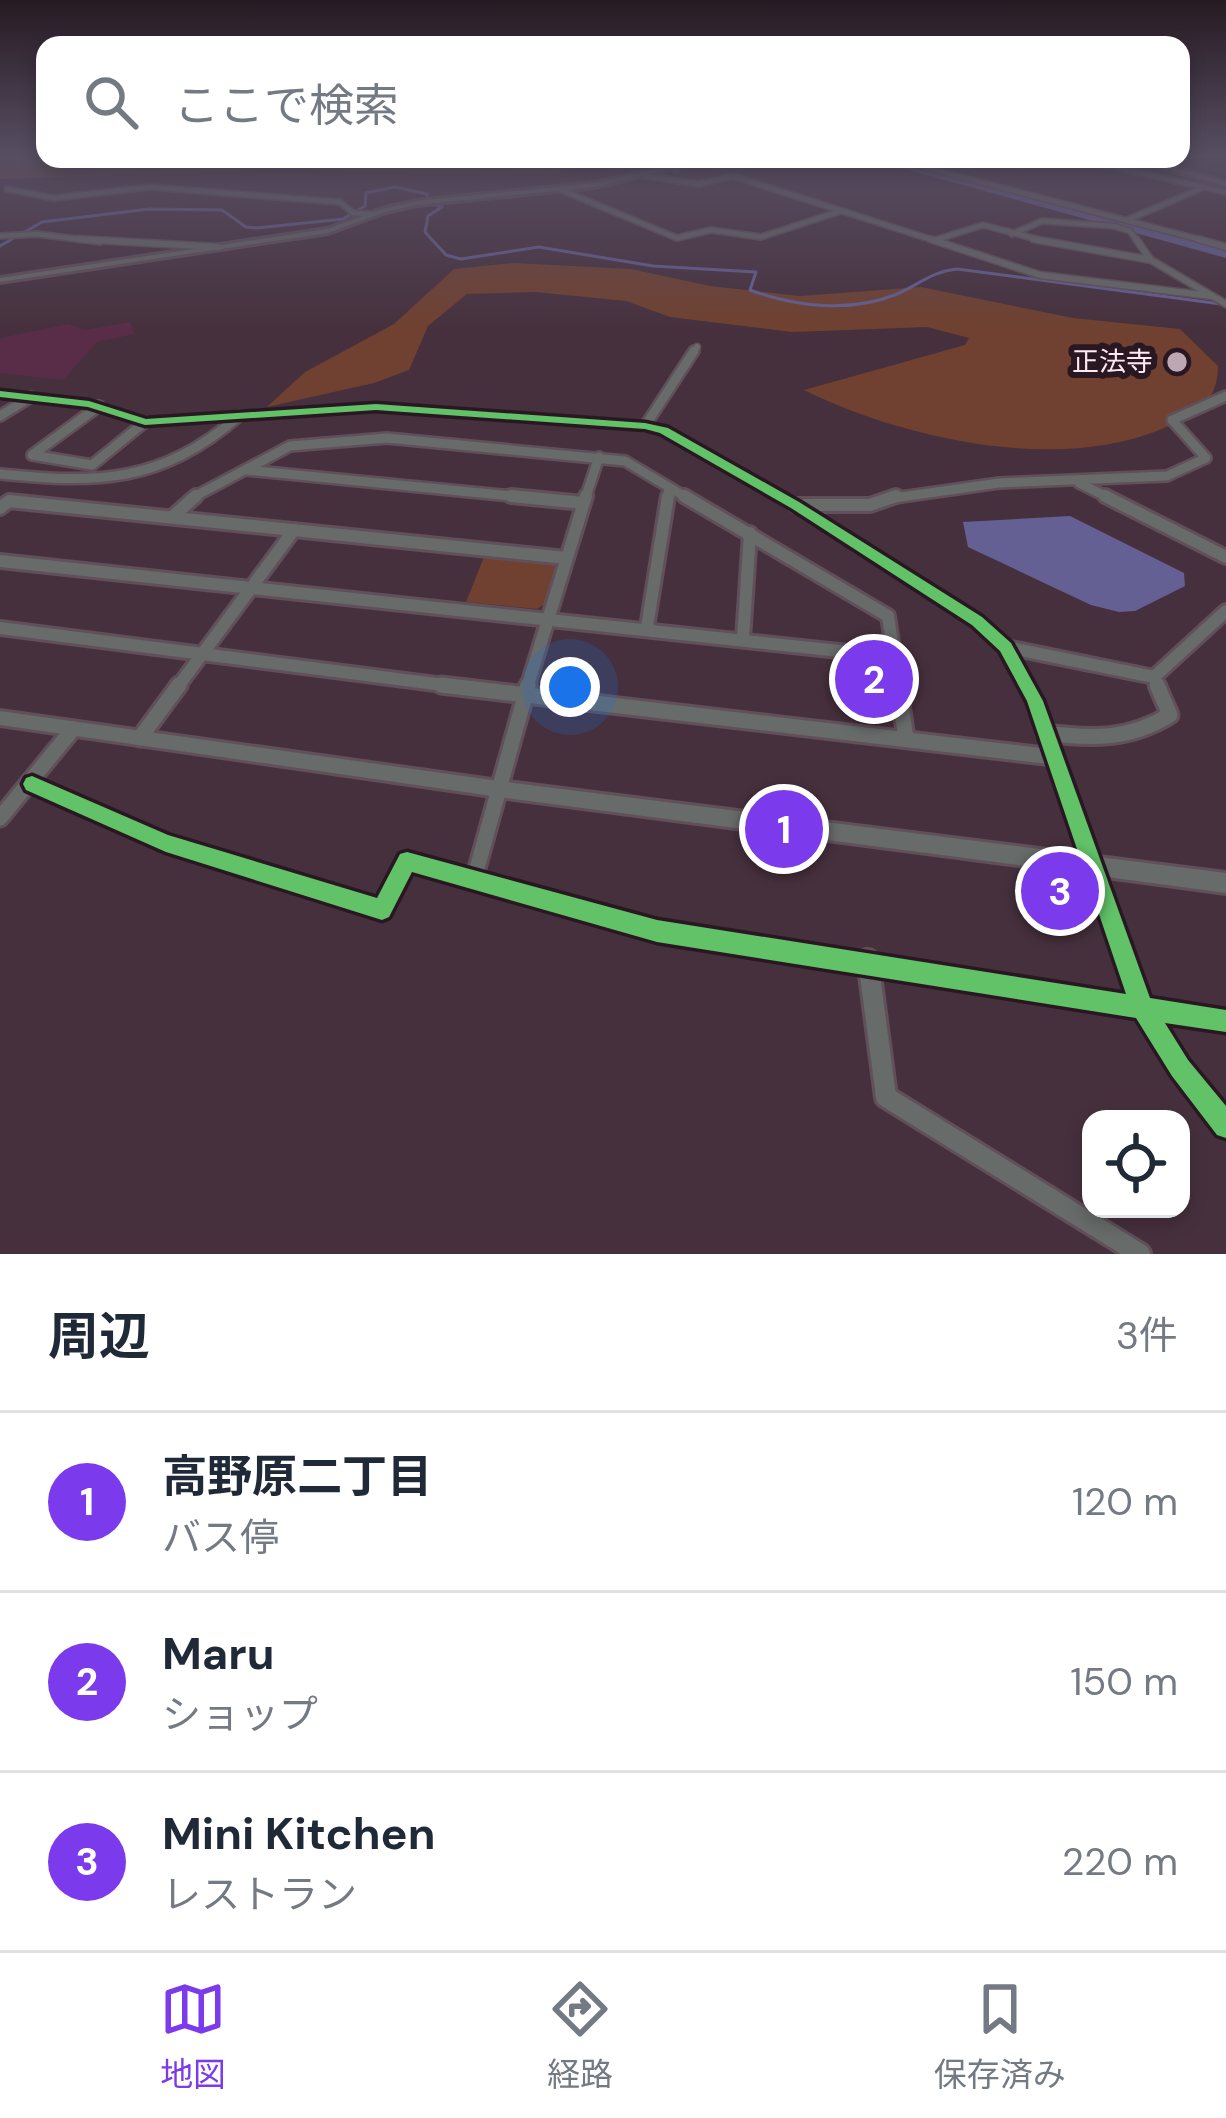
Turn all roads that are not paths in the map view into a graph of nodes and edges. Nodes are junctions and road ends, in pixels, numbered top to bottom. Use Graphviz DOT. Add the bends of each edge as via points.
graph roads {
  1 [pos="362,214"];
  2 [pos="369,214"];
  3 [pos="619,214"];
  4 [pos="834,214"];
  5 [pos="850,214"];
  6 [pos="1100,214"];
  7 [pos="1141,214"];
  8 [pos="1125,220"];
  9 [pos="1114,225"];
  10 [pos="1012,234"];
  11 [pos="0,236"];
  12 [pos="934,241"];
  13 [pos="218,247"];
  14 [pos="1226,248"];
  15 [pos="1151,260"];
  16 [pos="0,280"];
  17 [pos="1212,296"];
  18 [pos="1226,304"];
  19 [pos="697,346"];
  20 [pos="0,394"];
  21 [pos="1226,396"];
  22 [pos="31,397"];
  23 [pos="99,406"];
  24 [pos="0,416"];
  25 [pos="239,416"];
  26 [pos="145,422"];
  27 [pos="645,426"];
  28 [pos="599,457"];
  29 [pos="245,470"];
  30 [pos="0,474"];
  31 [pos="1078,483"];
  32 [pos="669,489"];
  33 [pos="583,503"];
  34 [pos="795,505"];
  35 [pos="0,508"];
  36 [pos="172,517"];
  37 [pos="294,530"];
  38 [pos="750,533"];
  39 [pos="1226,557"];
  40 [pos="566,558"];
  41 [pos="0,561"];
  42 [pos="249,590"];
  43 [pos="1226,611"];
  44 [pos="547,619"];
  45 [pos="647,627"];
  46 [pos="0,628"];
  47 [pos="743,639"];
  48 [pos="1006,647"];
  49 [pos="202,657"];
  50 [pos="895,657"];
  51 [pos="1154,677"];
  52 [pos="526,694"];
  53 [pos="0,718"];
  54 [pos="74,729"];
  55 [pos="1045,733"];
  56 [pos="140,738"];
  57 [pos="906,738"];
  58 [pos="1053,757"];
  59 [pos="32,784"];
  60 [pos="499,789"];
  61 [pos="0,818"];
  62 [pos="1091,866"];
  63 [pos="474,879"];
  64 [pos="1226,883"];
  65 [pos="868,960"];
  66 [pos="1142,1007"];
  67 [pos="1226,1021"];
  68 [pos="1226,1126"];
  69 [pos="1140,1254"];
  1 -- 2 [label="street"];
  2 -- 13 [label="street" via="341,228"];
  3 -- 4 [label="street" via="677,238 706,230 760,237"];
  5 -- 12 [label="street"];
  6 -- 8 [label="street"];
  7 -- 8 [label="street"];
  8 -- 9 [label="street"];
  8 -- 14 [label="street"];
  9 -- 10 [label="street" via="1042,221"];
  9 -- 15 [label="street" via="1130,231"];
  10 -- 12 [label="street" via="979,225"];
  10 -- 15 [label="street"];
  11 -- 13 [label="street"];
  12 -- 17 [label="street" via="1044,275"];
  13 -- 16 [label="street"];
  15 -- 17 [label="street"];
  17 -- 18 [label="street"];
  19 -- 27 [label="street"];
  20 -- 22 [label="street"];
  21 -- 31 [label="street" via="1172,420 1206,458 1200,464 1168,476"];
  22 -- 23 [label="street"];
  22 -- 24 [label="street"];
  23 -- 26 [label="street"];
  23 -- 26 [label="street" via="32,455 92,465"];
  25 -- 26 [label="street"];
  25 -- 27 [label="street" via="440,408"];
  25 -- 30 [label="street" via="208,446 148,474 108,481"];
  27 -- 34 [label="street"];
  28 -- 29 [label="street" via="387,438 290,446"];
  28 -- 32 [label="street" via="625,461"];
  28 -- 33 [label="street"];
  29 -- 33 [label="street"];
  29 -- 36 [label="street"];
  31 -- 34 [label="street" via="999,483 855,507"];
  31 -- 39 [label="street"];
  32 -- 38 [label="street"];
  32 -- 45 [label="street"];
  33 -- 40 [label="street"];
  34 -- 48 [label="street"];
  35 -- 36 [label="street" via="9,501"];
  36 -- 37 [label="street"];
  37 -- 40 [label="street"];
  37 -- 42 [label="street"];
  38 -- 47 [label="street"];
  38 -- 50 [label="street" via="888,616"];
  40 -- 44 [label="street"];
  41 -- 42 [label="street"];
  42 -- 44 [label="street"];
  42 -- 49 [label="street"];
  43 -- 51 [label="street"];
  44 -- 45 [label="street"];
  44 -- 52 [label="street"];
  45 -- 47 [label="street"];
  46 -- 49 [label="street"];
  47 -- 50 [label="street"];
  48 -- 51 [label="street"];
  48 -- 55 [label="street"];
  49 -- 52 [label="street"];
  49 -- 56 [label="street"];
  50 -- 57 [label="street"];
  51 -- 55 [label="street" via="1170,715 1143,734 1094,740"];
  52 -- 57 [label="street"];
  52 -- 60 [label="street"];
  53 -- 54 [label="street"];
  54 -- 56 [label="street"];
  54 -- 59 [label="street"];
  55 -- 58 [label="street"];
  56 -- 60 [label="street"];
  57 -- 58 [label="street"];
  58 -- 62 [label="street"];
  59 -- 61 [label="street"];
  59 -- 63 [label="street" via="166,842 382,910 407,861"];
  60 -- 62 [label="street"];
  60 -- 63 [label="street"];
  62 -- 64 [label="street"];
  62 -- 66 [label="street"];
  63 -- 65 [label="street" via="657,931"];
  65 -- 66 [label="street"];
  65 -- 69 [label="street" via="886,1097"];
  66 -- 67 [label="street"];
  66 -- 68 [label="street"];
}
